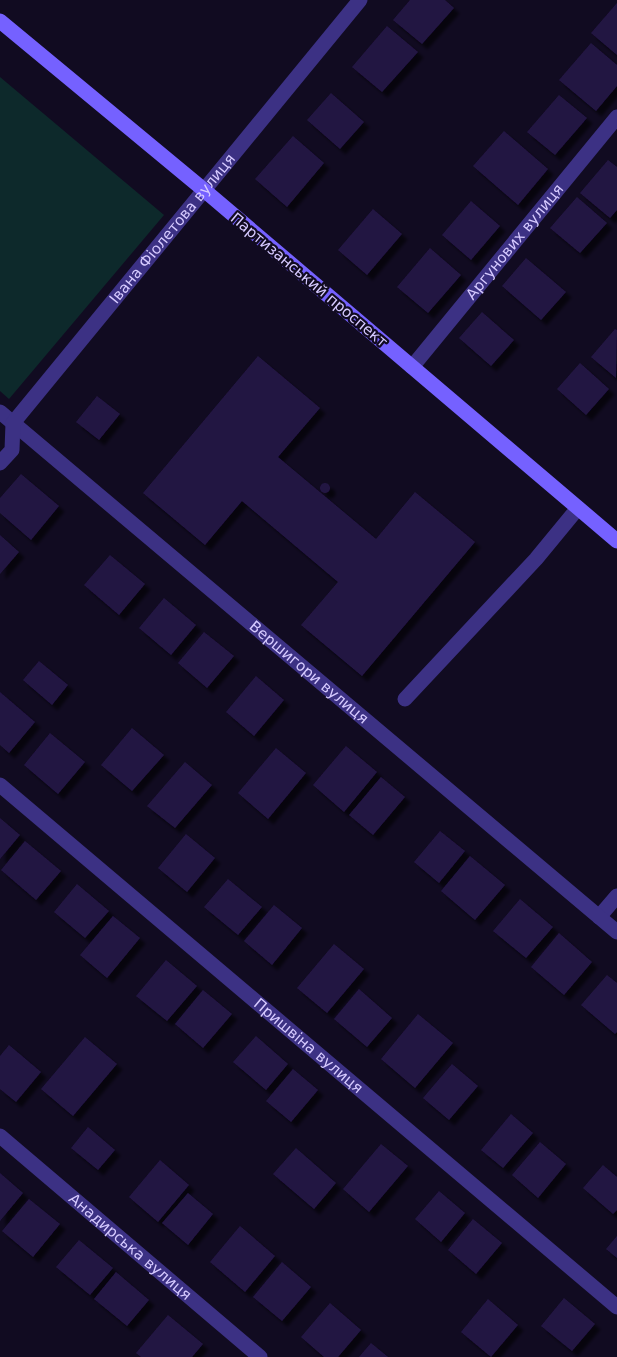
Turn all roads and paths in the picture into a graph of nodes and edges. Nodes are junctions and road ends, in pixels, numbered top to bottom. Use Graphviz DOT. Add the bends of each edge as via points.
graph roads {
  1 [pos="360,0"];
  2 [pos="0,21"];
  3 [pos="617,117"];
  4 [pos="204,190"];
  5 [pos="412,367"];
  6 [pos="0,412"];
  7 [pos="13,423"];
  8 [pos="0,463"];
  9 [pos="578,508"];
  10 [pos="616,537"];
  11 [pos="405,699"];
  12 [pos="0,785"];
  13 [pos="617,896"];
  14 [pos="599,917"];
  15 [pos="617,932"];
  16 [pos="0,1136"];
  17 [pos="617,1307"];
  18 [pos="260,1357"];
  1 -- 4 [label="street, Івана Фіолетова вулиця"];
  2 -- 4 [label="street, Партизанський проспект"];
  3 -- 5 [label="street, Аргунових вулиця"];
  4 -- 5 [label="street, Партизанський проспект"];
  4 -- 7 [label="street, Івана Фіолетова вулиця"];
  5 -- 9 [label="street, Партизанський проспект"];
  6 -- 7 [label="street, Вершигори вулиця"];
  7 -- 8 [label="street" via="12,450"];
  7 -- 14 [label="street, Вершигори вулиця"];
  9 -- 10 [label="street, Партизанський проспект"];
  9 -- 11 [label="street" via="536,559"];
  12 -- 17 [label="street, Пришвіна вулиця"];
  13 -- 14 [label="street"];
  14 -- 15 [label="street, Вершигори вулиця"];
  16 -- 18 [label="street, Анадирська вулиця"];
}
